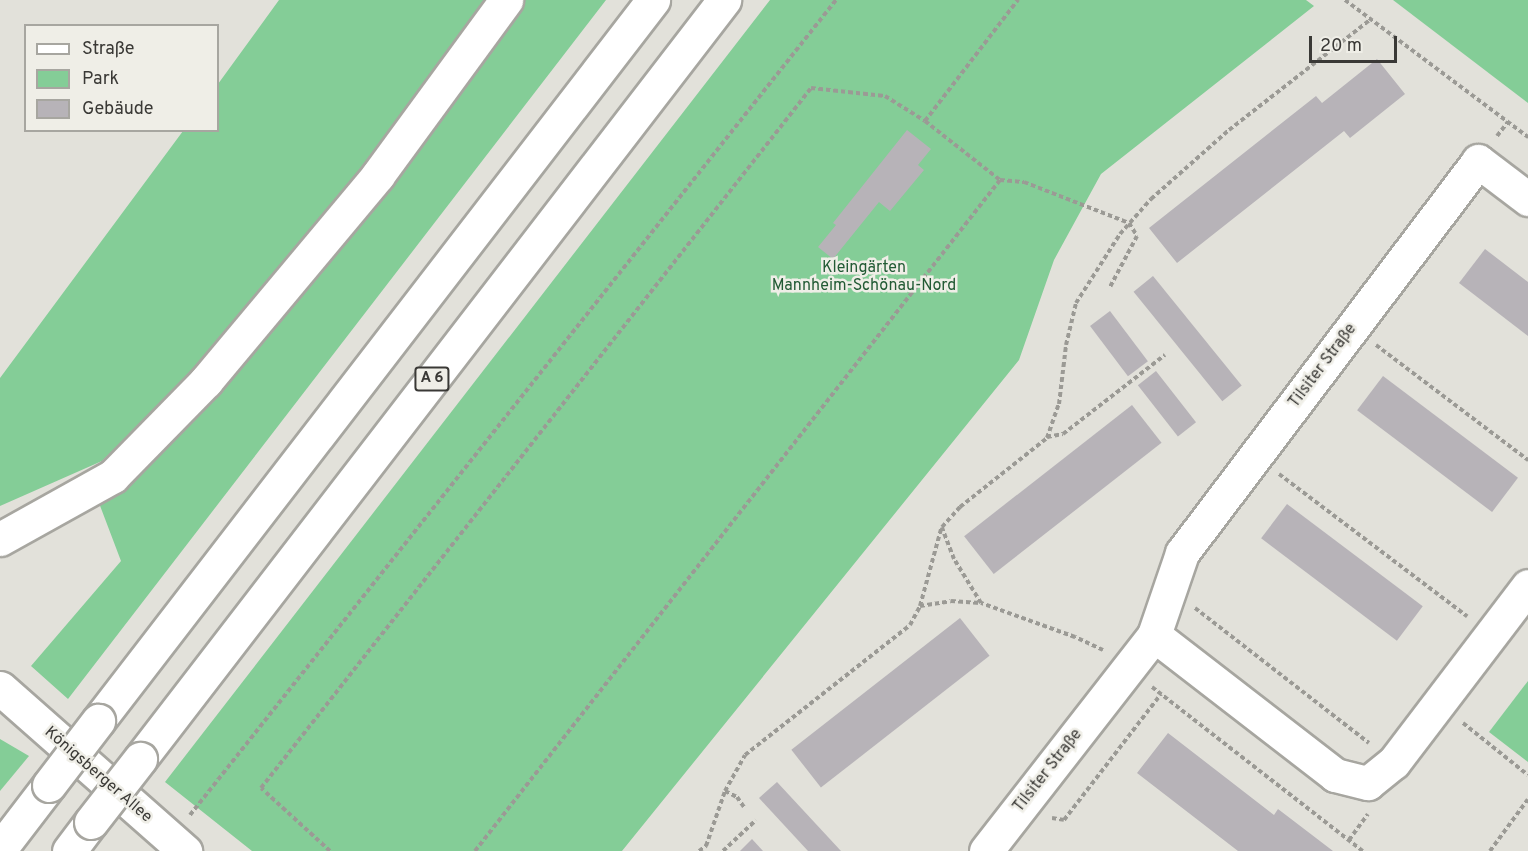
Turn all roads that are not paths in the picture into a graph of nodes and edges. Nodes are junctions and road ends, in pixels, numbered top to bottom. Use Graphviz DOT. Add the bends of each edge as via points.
graph roads {
  1 [pos="506,0"];
  2 [pos="653,0"];
  3 [pos="724,0"];
  4 [pos="1528,199"];
  5 [pos="0,540"];
  6 [pos="1528,586"];
  7 [pos="1154,635"];
  8 [pos="6,693"];
  9 [pos="178,845"];
  10 [pos="0,849"];
  11 [pos="69,851"];
  12 [pos="986,851"];
  1 -- 5 [label="main road" via="378,175 206,381 113,476"];
  2 -- 10 [label="main road, bridge"];
  3 -- 11 [label="main road, A 6, bridge"];
  4 -- 7 [label="main road, Tilsiter Straße" via="1478,161 1182,553"];
  6 -- 7 [label="main road" via="1394,762 1368,783 1335,775"];
  7 -- 12 [label="main road, Tilsiter Straße"];
  8 -- 9 [label="main road, Königsberger Allee"];
}
